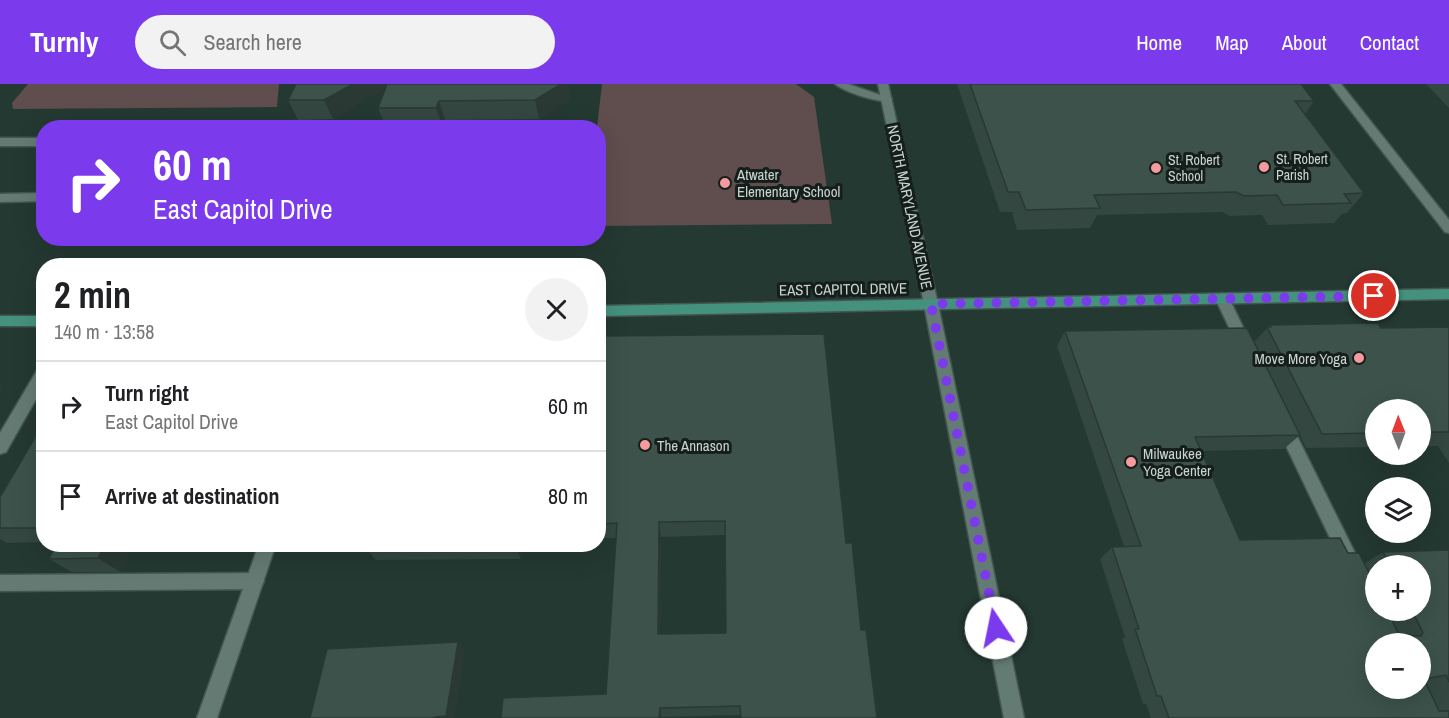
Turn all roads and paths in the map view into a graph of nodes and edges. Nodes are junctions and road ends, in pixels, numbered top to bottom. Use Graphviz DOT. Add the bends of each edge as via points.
graph roads {
  1 [pos="840,84"];
  2 [pos="884,84"];
  3 [pos="1335,84"];
  4 [pos="887,99"];
  5 [pos="0,142"];
  6 [pos="36,142"];
  7 [pos="36,197"];
  8 [pos="0,198"];
  9 [pos="1449,229"];
  10 [pos="1449,294"];
  11 [pos="1222,298"];
  12 [pos="931,304"];
  13 [pos="606,310"];
  14 [pos="0,321"];
  15 [pos="36,321"];
  16 [pos="1251,358"];
  17 [pos="36,385"];
  18 [pos="1277,411"];
  19 [pos="0,447"];
  20 [pos="265,552"];
  21 [pos="1354,569"];
  22 [pos="255,581"];
  23 [pos="0,583"];
  24 [pos="207,718"];
  25 [pos="1014,718"];
  1 -- 4 [label="street"];
  2 -- 4 [label="street, NORTH MARYLAND AVENUE"];
  3 -- 9 [label="street"];
  4 -- 12 [label="street, NORTH MARYLAND AVENUE"];
  5 -- 6 [label="street"];
  7 -- 8 [label="street"];
  10 -- 11 [label="main road, EAST CAPITOL DRIVE"];
  11 -- 12 [label="main road, EAST CAPITOL DRIVE"];
  11 -- 16 [label="street"];
  12 -- 13 [label="main road, EAST CAPITOL DRIVE"];
  12 -- 25 [label="street, NORTH MARYLAND AVENUE"];
  14 -- 15 [label="main road"];
  17 -- 19 [label="street"];
  18 -- 21 [label="street"];
  20 -- 22 [label="street"];
  22 -- 23 [label="street"];
  22 -- 24 [label="street"];
}
